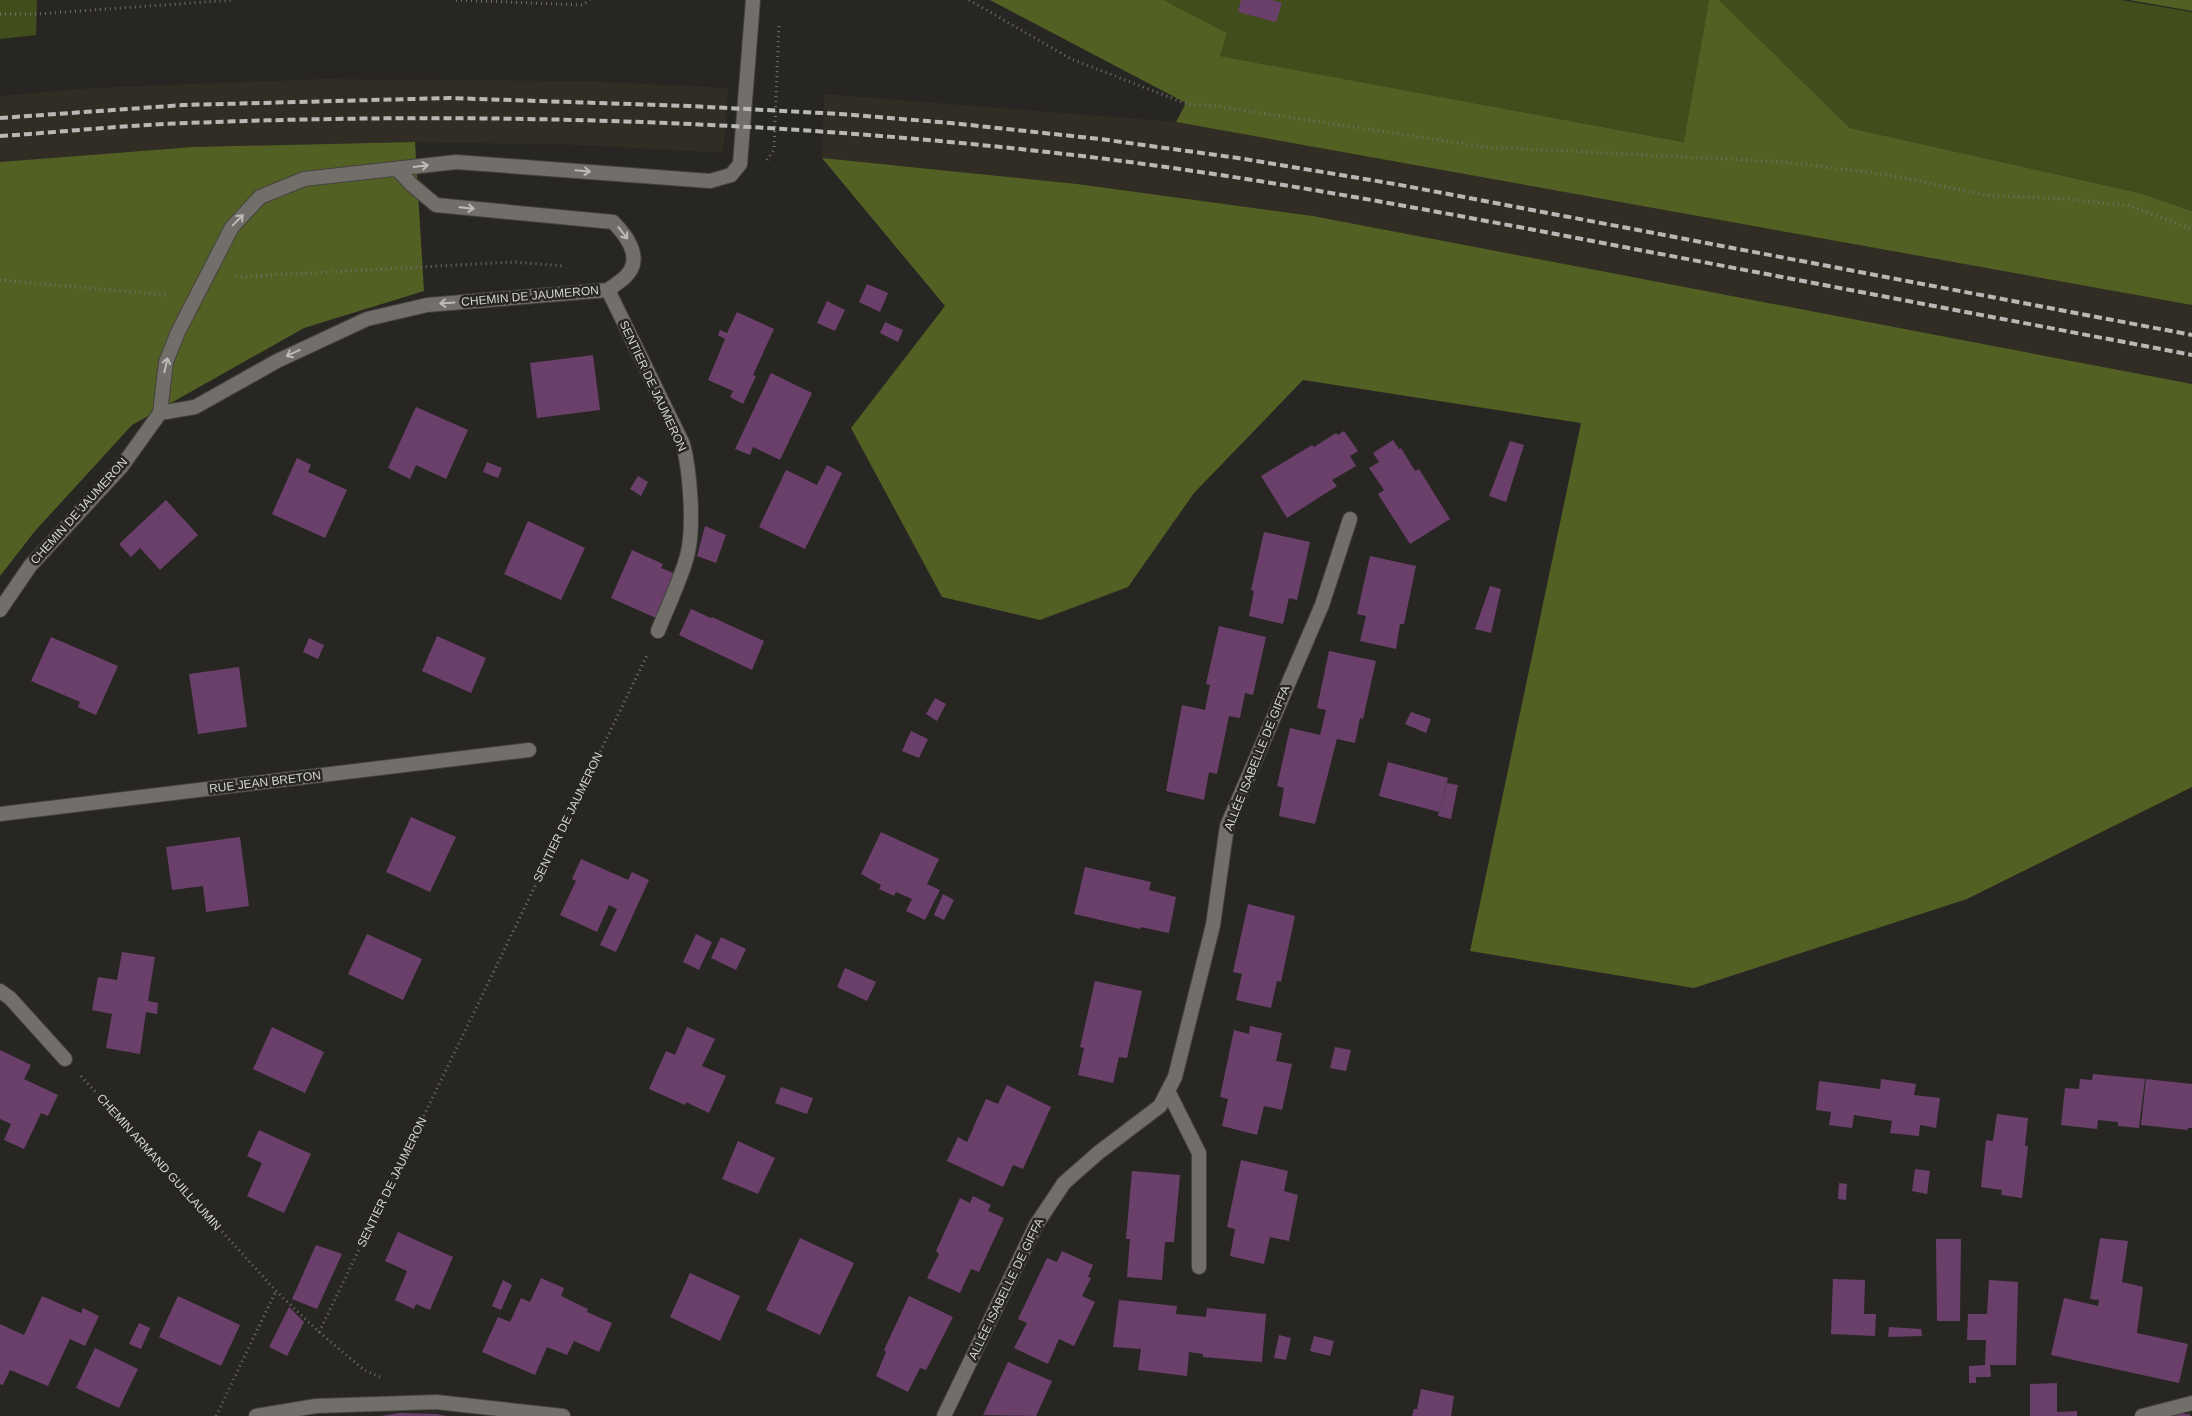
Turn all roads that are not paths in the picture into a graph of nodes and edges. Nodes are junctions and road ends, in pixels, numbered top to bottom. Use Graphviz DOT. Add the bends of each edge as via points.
graph roads {
  1 [pos="753,0"];
  2 [pos="397,169"];
  3 [pos="608,290"];
  4 [pos="160,413"];
  5 [pos="1350,519"];
  6 [pos="0,610"];
  7 [pos="658,631"];
  8 [pos="530,750"];
  9 [pos="0,814"];
  10 [pos="0,991"];
  11 [pos="65,1059"];
  12 [pos="1168,1091"];
  13 [pos="1199,1267"];
  14 [pos="2192,1403"];
  15 [pos="256,1416"];
  16 [pos="563,1416"];
  17 [pos="944,1416"];
  18 [pos="2142,1416"];
  2 -- 1 [label="street, CHEMIN DE JAUMERON, one-way" via="456,162 710,181 731,175 740,164"];
  2 -- 3 [label="street, CHEMIN DE JAUMERON, one-way" via="436,205 614,222 631,244 634,263 628,275"];
  4 -- 2 [label="street, CHEMIN DE JAUMERON, one-way" via="166,362 178,332 232,227 260,197 304,179"];
  3 -- 4 [label="street, CHEMIN DE JAUMERON, one-way" via="427,304 367,319 277,361 195,407"];
  3 -- 7 [label="street, SENTIER DE JAUMERON" via="683,444 688,464 688,551"];
  4 -- 6 [label="street, CHEMIN DE JAUMERON" via="122,466 30,566"];
  5 -- 12 [label="street, ALLÉE ISABELLE DE GIFFA" via="1322,605 1227,826 1213,925 1175,1077"];
  8 -- 9 [label="street, RUE JEAN BRETON"];
  10 -- 11 [label="street"];
  12 -- 13 [label="street" via="1199,1153"];
  12 -- 17 [label="street, ALLÉE ISABELLE DE GIFFA" via="1160,1106 1064,1183 1036,1225"];
  14 -- 18 [label="street"];
  15 -- 16 [label="street" via="316,1406 436,1402"];
}
